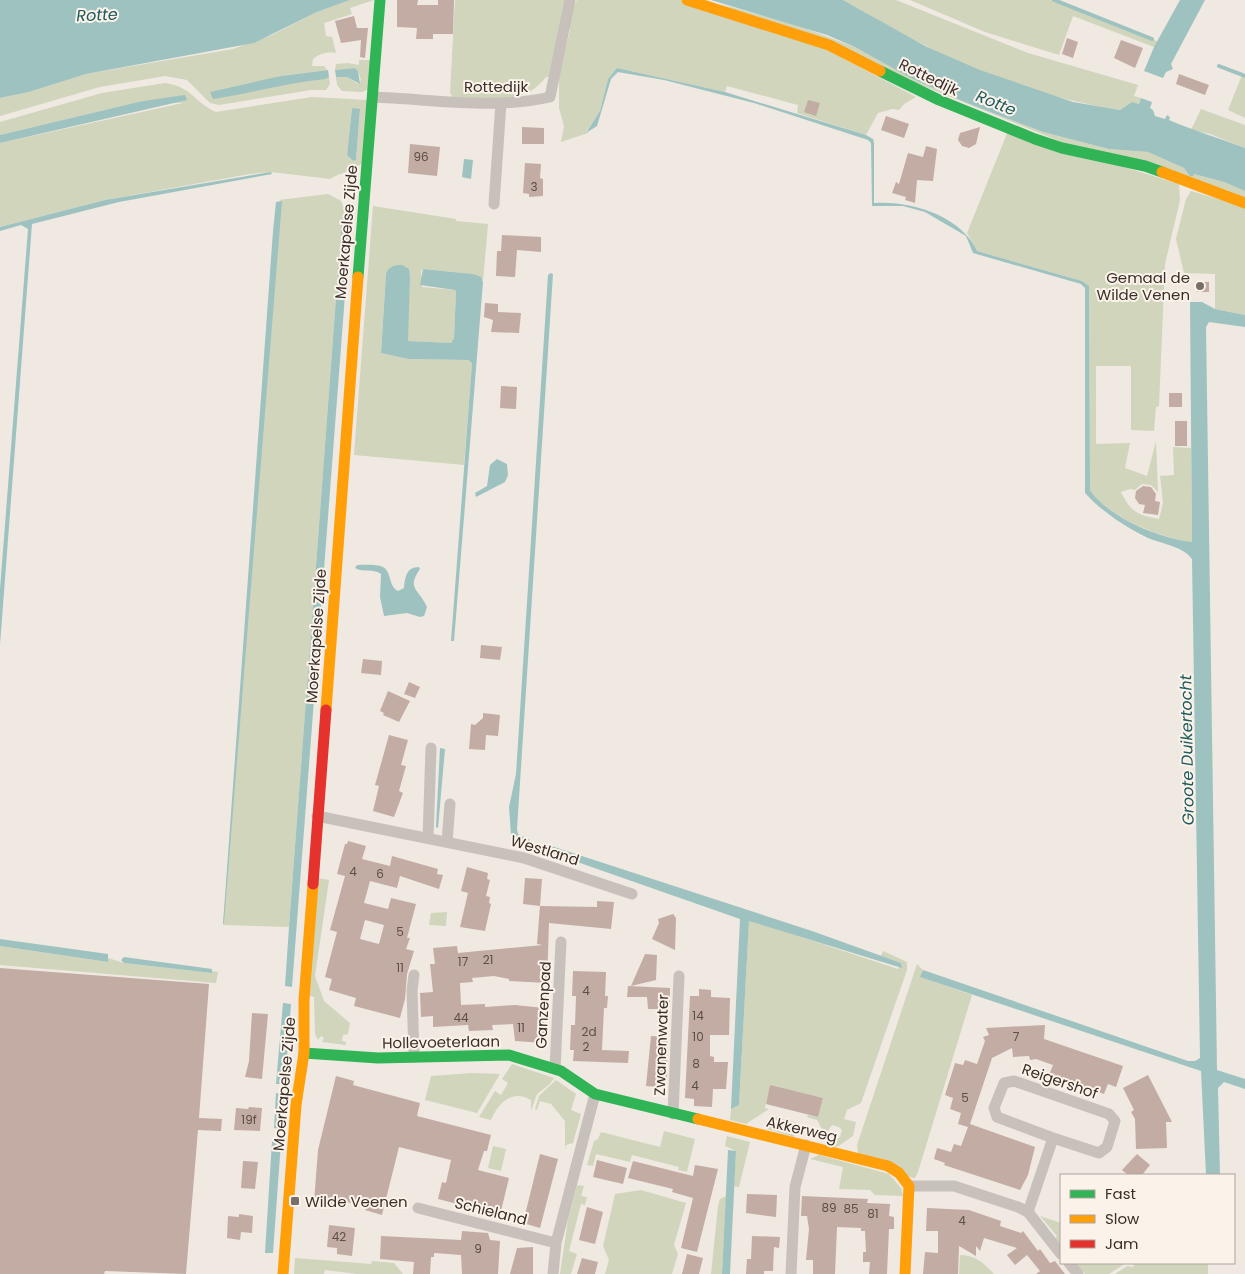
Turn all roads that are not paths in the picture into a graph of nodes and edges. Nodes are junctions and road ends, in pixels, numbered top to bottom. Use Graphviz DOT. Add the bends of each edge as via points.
graph roads {
  1 [pos="380,0"];
  2 [pos="570,0"];
  3 [pos="687,0"];
  4 [pos="373,97"];
  5 [pos="501,103"];
  6 [pos="1245,203"];
  7 [pos="494,204"];
  8 [pos="431,748"];
  9 [pos="450,804"];
  10 [pos="316,816"];
  11 [pos="428,838"];
  12 [pos="447,842"];
  13 [pos="632,894"];
  14 [pos="561,942"];
  15 [pos="414,975"];
  16 [pos="679,976"];
  17 [pos="304,1053"];
  18 [pos="414,1057"];
  19 [pos="555,1068"];
  20 [pos="595,1094"];
  21 [pos="673,1114"];
  22 [pos="1053,1138"];
  23 [pos="806,1145"];
  24 [pos="908,1186"];
  25 [pos="418,1208"];
  26 [pos="1028,1212"];
  27 [pos="556,1243"];
  28 [pos="1060,1253"];
  29 [pos="1070,1264"];
  30 [pos="283,1274"];
  31 [pos="553,1274"];
  32 [pos="791,1274"];
  33 [pos="905,1274"];
  34 [pos="1078,1274"];
  1 -- 4 [label="street, Moerkapelse Zijde"];
  2 -- 5 [label="street, Rottedijk" via="550,97"];
  3 -- 6 [label="street, Rottedijk" via="829,46 939,100 1035,139 1145,166"];
  4 -- 5 [label="street, Rottedijk"];
  4 -- 10 [label="street, Moerkapelse Zijde"];
  5 -- 7 [label="street"];
  8 -- 11 [label="street"];
  9 -- 12 [label="street"];
  10 -- 11 [label="street, Westland"];
  10 -- 17 [label="street, Moerkapelse Zijde" via="304,1000"];
  11 -- 12 [label="street, Westland"];
  12 -- 13 [label="street, Westland" via="524,858"];
  14 -- 19 [label="street, Ganzenpad"];
  15 -- 18 [label="street"];
  16 -- 21 [label="street, Zwanenwater"];
  17 -- 18 [label="street, Hollevoeterlaan" via="369,1058"];
  17 -- 30 [label="street, Moerkapelse Zijde" via="302,1084 296,1105"];
  18 -- 19 [label="street, Hollevoeterlaan" via="499,1054"];
  19 -- 20 [label="street, Hollevoeterlaan"];
  20 -- 21 [label="street, Akkerweg"];
  20 -- 27 [label="street"];
  21 -- 23 [label="street, Akkerweg"];
  22 -- 22 [label="street, Reigershof" via="1099,1152 1107,1147 1115,1121 1109,1114 1022,1084 1004,1083 994,1108 997,1117"];
  22 -- 26 [label="street"];
  23 -- 24 [label="street, Akkerweg" via="888,1166 900,1172"];
  23 -- 32 [label="street" via="795,1187"];
  24 -- 26 [label="street" via="959,1187"];
  24 -- 33 [label="street"];
  25 -- 27 [label="street, Schieland"];
  26 -- 28 [label="street"];
  27 -- 31 [label="street"];
  29 -- 34 [label="street"];
}
